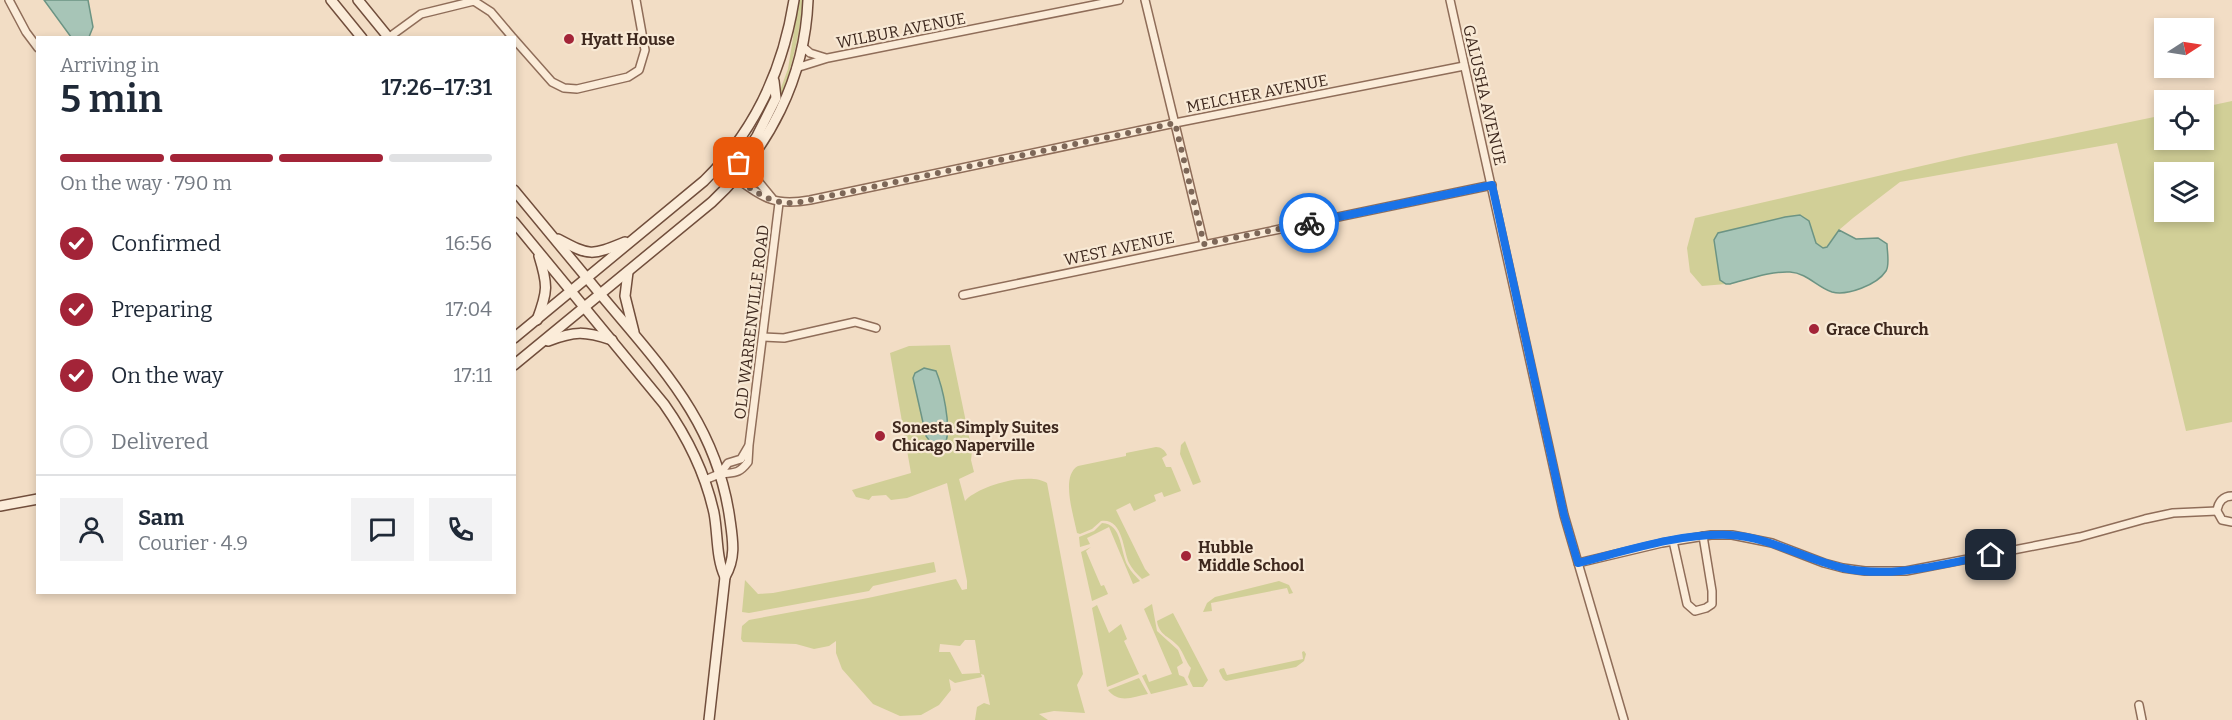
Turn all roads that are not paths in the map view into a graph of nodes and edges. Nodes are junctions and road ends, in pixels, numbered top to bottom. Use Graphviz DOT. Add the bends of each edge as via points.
graph roads {
  1 [pos="9,0"];
  2 [pos="331,0"];
  3 [pos="358,0"];
  4 [pos="636,0"];
  5 [pos="794,0"];
  6 [pos="808,0"];
  7 [pos="1119,0"];
  8 [pos="1145,0"];
  9 [pos="1450,0"];
  10 [pos="360,36"];
  11 [pos="388,36"];
  12 [pos="390,36"];
  13 [pos="512,36"];
  14 [pos="516,40"];
  15 [pos="36,45"];
  16 [pos="802,46"];
  17 [pos="828,58"];
  18 [pos="1464,66"];
  19 [pos="796,68"];
  20 [pos="774,79"];
  21 [pos="1175,123"];
  22 [pos="750,161"];
  23 [pos="736,178"];
  24 [pos="1492,185"];
  25 [pos="516,192"];
  26 [pos="777,202"];
  27 [pos="516,224"];
  28 [pos="552,236"];
  29 [pos="636,238"];
  30 [pos="1204,244"];
  31 [pos="538,250"];
  32 [pos="628,272"];
  33 [pos="588,279"];
  34 [pos="572,292"];
  35 [pos="600,294"];
  36 [pos="963,295"];
  37 [pos="585,307"];
  38 [pos="537,320"];
  39 [pos="876,328"];
  40 [pos="516,336"];
  41 [pos="636,337"];
  42 [pos="763,337"];
  43 [pos="612,340"];
  44 [pos="540,344"];
  45 [pos="516,363"];
  46 [pos="720,474"];
  47 [pos="705,480"];
  48 [pos="2232,496"];
  49 [pos="36,499"];
  50 [pos="0,506"];
  51 [pos="2217,511"];
  52 [pos="2232,522"];
  53 [pos="1703,536"];
  54 [pos="1673,541"];
  55 [pos="1578,563"];
  56 [pos="726,577"];
  57 [pos="2139,705"];
  58 [pos="709,720"];
  59 [pos="1624,720"];
  60 [pos="2142,720"];
  1 -- 15 [label="street"];
  2 -- 10 [label="main road"];
  3 -- 11 [label="main road"];
  4 -- 14 [label="street" via="645,50 639,70 628,77 577,89 564,88 552,82"];
  5 -- 20 [label="main road"];
  6 -- 16 [label="main road"];
  7 -- 17 [label="street, WILBUR AVENUE"];
  8 -- 21 [label="street"];
  9 -- 18 [label="street, GALUSHA AVENUE"];
  12 -- 13 [label="street" via="421,14 474,2 491,12"];
  16 -- 17 [label="street, WILBUR AVENUE" via="810,53"];
  16 -- 19 [label="main road"];
  17 -- 19 [label="street, WILBUR AVENUE"];
  18 -- 21 [label="street, MELCHER AVENUE"];
  18 -- 24 [label="street, GALUSHA AVENUE"];
  19 -- 22 [label="main road" via="780,114"];
  20 -- 23 [label="main road" via="776,98 739,163"];
  20 -- 29 [label="main road" via="745,133 717,168"];
  21 -- 26 [label="street, MELCHER AVENUE" via="810,200"];
  21 -- 30 [label="street"];
  22 -- 23 [label="main road"];
  22 -- 26 [label="street" via="758,181"];
  23 -- 26 [label="street" via="759,195"];
  23 -- 32 [label="main road"];
  24 -- 30 [label="street, WEST AVENUE"];
  24 -- 55 [label="street, GALUSHA AVENUE" via="1564,515"];
  25 -- 28 [label="main road"];
  26 -- 42 [label="street, OLD WARRENVILLE ROAD"];
  27 -- 31 [label="main road"];
  28 -- 29 [label="main road" via="579,251 596,254"];
  28 -- 33 [label="main road"];
  29 -- 33 [label="main road"];
  30 -- 36 [label="street, WEST AVENUE"];
  31 -- 34 [label="main road"];
  31 -- 38 [label="main road" via="547,283"];
  32 -- 35 [label="main road"];
  32 -- 41 [label="main road" via="626,305"];
  33 -- 34 [label="main road"];
  33 -- 35 [label="main road"];
  34 -- 37 [label="main road"];
  34 -- 38 [label="main road"];
  35 -- 37 [label="main road"];
  35 -- 41 [label="main road"];
  37 -- 43 [label="main road"];
  37 -- 44 [label="main road"];
  38 -- 40 [label="main road"];
  39 -- 42 [label="street" via="855,322 784,338"];
  41 -- 46 [label="main road" via="683,395 701,426"];
  42 -- 46 [label="street, OLD WARRENVILLE ROAD" via="750,456 745,466 730,474"];
  43 -- 44 [label="main road" via="575,332"];
  43 -- 47 [label="main road" via="675,419"];
  44 -- 45 [label="main road"];
  46 -- 47 [label="street"];
  46 -- 56 [label="main road" via="733,544 733,564"];
  47 -- 56 [label="main road" via="716,523 719,565"];
  48 -- 51 [label="street" via="2224,497"];
  49 -- 50 [label="main road"];
  51 -- 52 [label="street" via="2222,520"];
  51 -- 53 [label="street" via="2164,515 2080,537 1886,572 1834,566 1752,538"];
  53 -- 54 [label="street"];
  53 -- 54 [label="street" via="1712,604 1698,610 1687,604"];
  54 -- 55 [label="street"];
  55 -- 59 [label="street, GALUSHA AVENUE"];
  56 -- 58 [label="main road"];
  57 -- 60 [label="street"];
}
